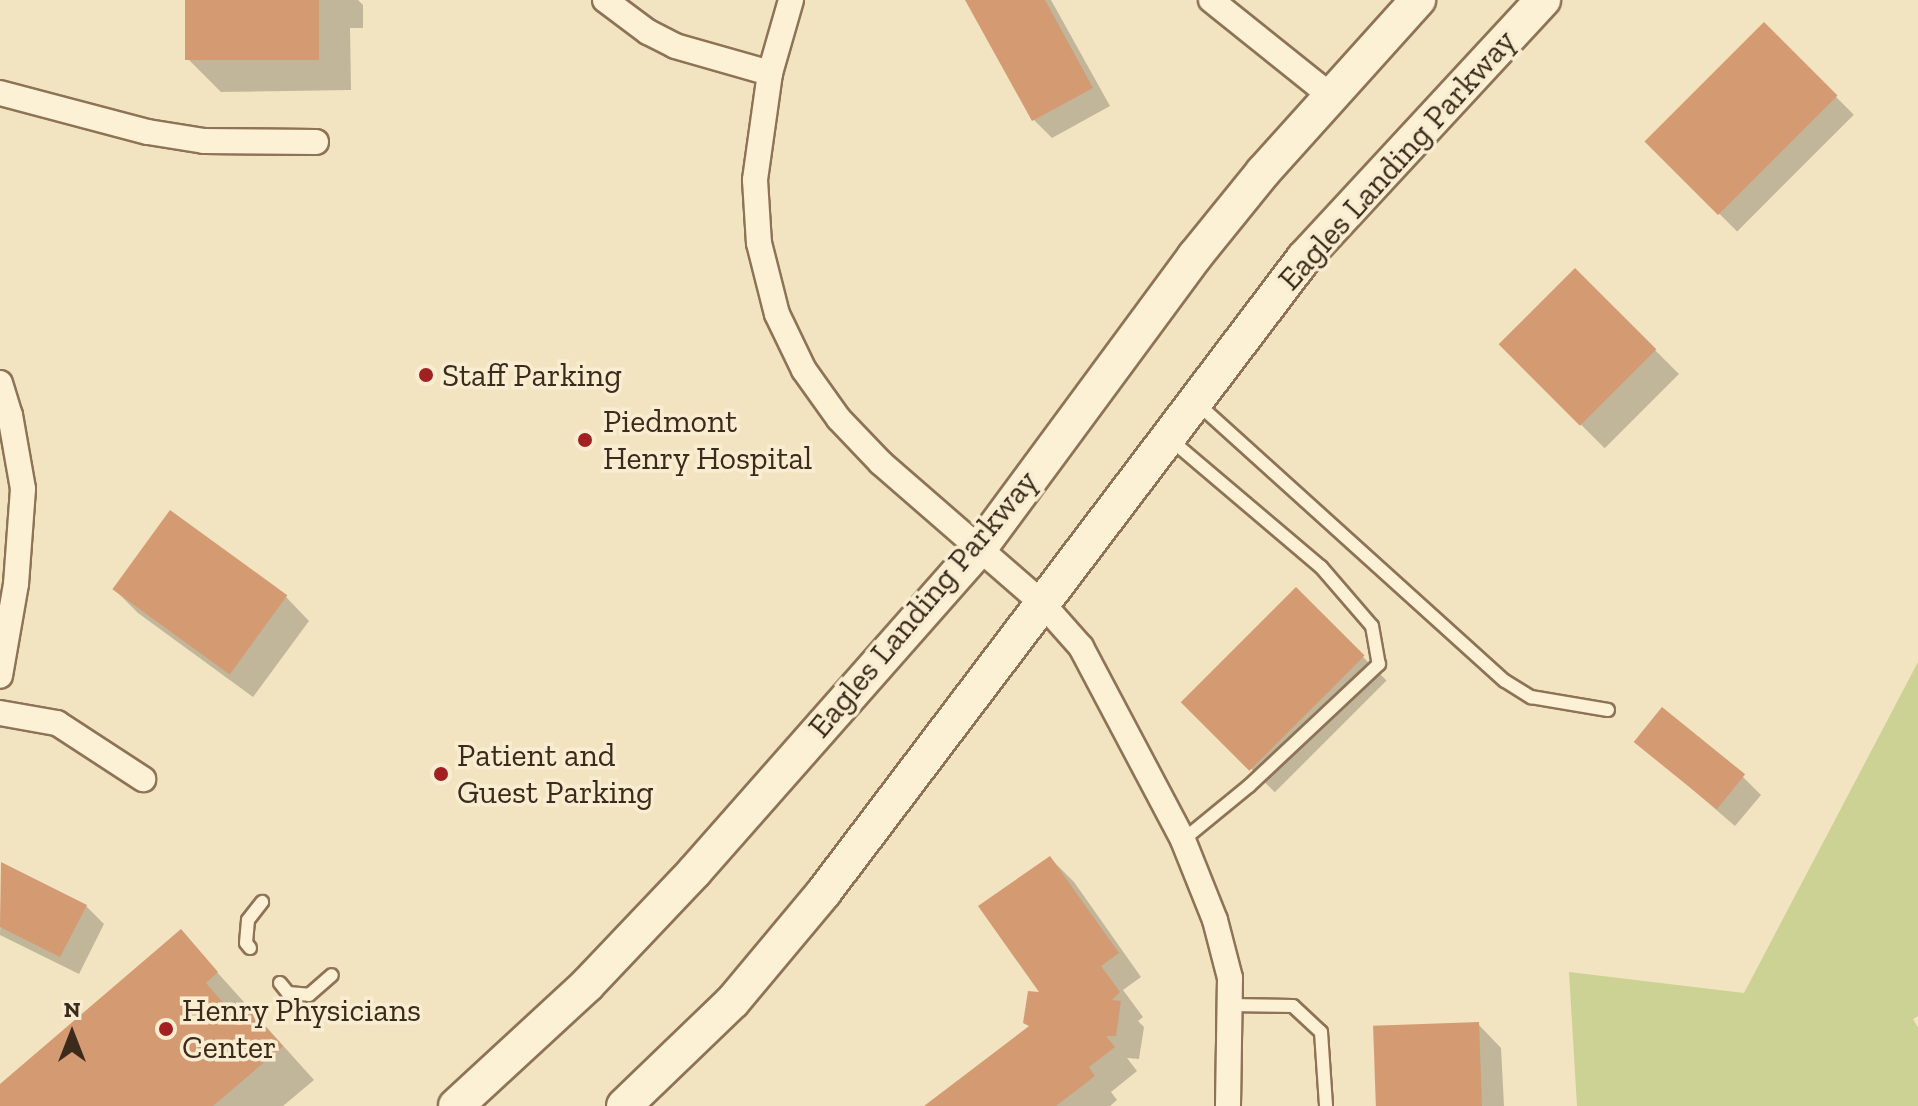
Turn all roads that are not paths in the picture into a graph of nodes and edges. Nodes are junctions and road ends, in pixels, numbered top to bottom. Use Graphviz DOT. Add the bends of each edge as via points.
graph roads {
  1 [pos="605,0"];
  2 [pos="791,0"];
  3 [pos="1211,0"];
  4 [pos="1418,0"];
  5 [pos="1543,0"];
  6 [pos="770,73"];
  7 [pos="0,93"];
  8 [pos="1332,97"];
  9 [pos="316,142"];
  10 [pos="0,383"];
  11 [pos="1195,401"];
  12 [pos="1168,438"];
  13 [pos="979,549"];
  14 [pos="1042,603"];
  15 [pos="0,676"];
  16 [pos="1608,710"];
  17 [pos="0,713"];
  18 [pos="143,779"];
  19 [pos="1183,840"];
  20 [pos="262,902"];
  21 [pos="250,948"];
  22 [pos="332,975"];
  23 [pos="280,983"];
  24 [pos="1230,1005"];
  25 [pos="456,1106"];
  26 [pos="624,1106"];
  27 [pos="1228,1106"];
  28 [pos="1326,1106"];
  1 -- 6 [label="street" via="675,46"];
  2 -- 6 [label="street"];
  3 -- 8 [label="street"];
  4 -- 8 [label="main road, Eagles Landing Parkway"];
  5 -- 11 [label="main road, Eagles Landing Parkway" via="1304,258"];
  6 -- 13 [label="street" via="757,149 755,212 777,314 804,370 839,419"];
  7 -- 9 [label="street" via="148,132 204,141"];
  8 -- 13 [label="main road, Eagles Landing Parkway" via="1195,256"];
  10 -- 15 [label="street" via="23,489 16,584"];
  11 -- 12 [label="main road, Eagles Landing Parkway"];
  11 -- 16 [label="lane" via="1505,681 1531,697"];
  12 -- 14 [label="main road, Eagles Landing Parkway"];
  12 -- 19 [label="lane" via="1321,567 1372,626 1379,664"];
  13 -- 14 [label="street"];
  13 -- 25 [label="main road, Eagles Landing Parkway" via="695,871 587,985"];
  14 -- 19 [label="street" via="1081,647"];
  14 -- 26 [label="main road, Eagles Landing Parkway" via="824,892 733,1001"];
  17 -- 18 [label="street" via="57,723"];
  19 -- 24 [label="street" via="1215,920 1230,978"];
  20 -- 21 [label="lane" via="248,920"];
  22 -- 23 [label="lane" via="309,995 288,993"];
  24 -- 27 [label="street"];
  24 -- 28 [label="lane" via="1293,1006 1321,1032"];
}
